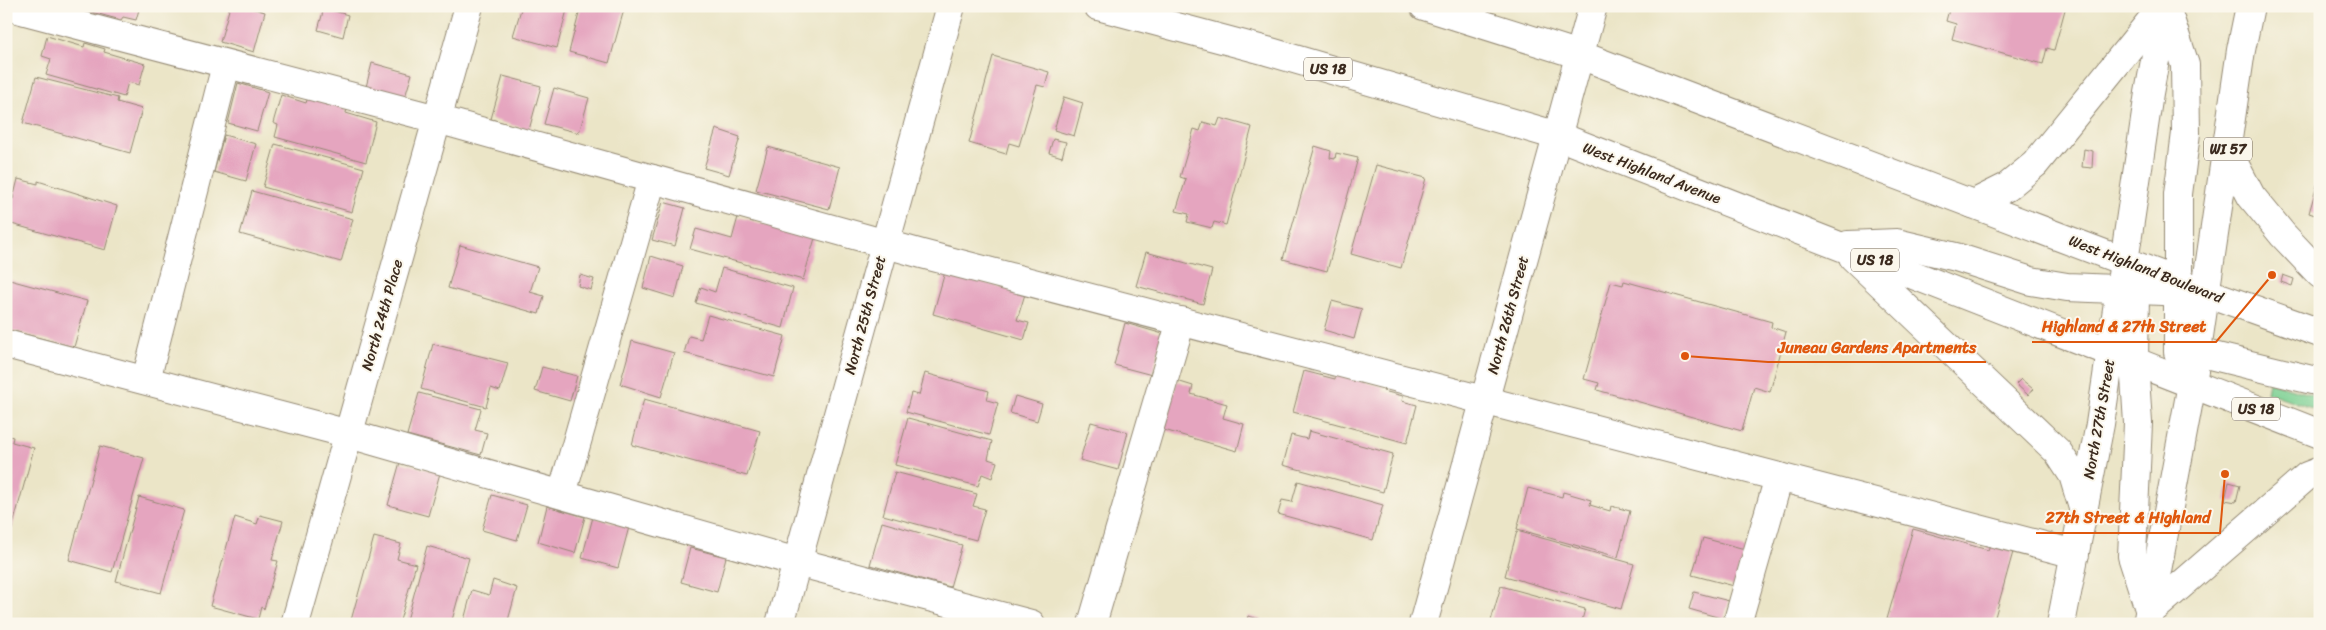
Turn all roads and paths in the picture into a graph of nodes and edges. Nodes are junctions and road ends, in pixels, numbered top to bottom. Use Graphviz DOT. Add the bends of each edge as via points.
graph roads {
  1 [pos="6,6"];
  2 [pos="469,6"];
  3 [pos="951,6"];
  4 [pos="1098,6"];
  5 [pos="1424,6"];
  6 [pos="1593,6"];
  7 [pos="2164,6"];
  8 [pos="2250,6"];
  9 [pos="1580,55"];
  10 [pos="226,64"];
  11 [pos="437,119"];
  12 [pos="1558,136"];
  13 [pos="2228,152"];
  14 [pos="652,179"];
  15 [pos="1973,204"];
  16 [pos="885,244"];
  17 [pos="1842,247"];
  18 [pos="2125,262"];
  19 [pos="2320,274"];
  20 [pos="2177,286"];
  21 [pos="2127,291"];
  22 [pos="2205,292"];
  23 [pos="1181,321"];
  24 [pos="2320,332"];
  25 [pos="6,344"];
  26 [pos="2187,352"];
  27 [pos="2126,356"];
  28 [pos="146,380"];
  29 [pos="2320,382"];
  30 [pos="2192,384"];
  31 [pos="1485,400"];
  32 [pos="349,434"];
  33 [pos="2320,434"];
  34 [pos="2320,471"];
  35 [pos="1779,477"];
  36 [pos="562,494"];
  37 [pos="2084,509"];
  38 [pos="2075,554"];
  39 [pos="797,562"];
  40 [pos="2149,618"];
  41 [pos="295,624"];
  42 [pos="780,624"];
  43 [pos="1031,624"];
  44 [pos="1092,624"];
  45 [pos="1423,624"];
  46 [pos="1737,624"];
  47 [pos="2061,624"];
  1 -- 10 [label="main road"];
  2 -- 11 [label="main road, North 24th Place"];
  3 -- 16 [label="main road, North 25th Street"];
  4 -- 12 [label="main road, West Highland Avenue / US 18"];
  5 -- 9 [label="main road"];
  6 -- 9 [label="main road, North 26th Street"];
  7 -- 15 [label="main road" via="2035,164 2007,187"];
  7 -- 18 [label="main road, North 27th Street"];
  7 -- 20 [label="main road" via="2185,65 2186,133 2178,194"];
  8 -- 13 [label="main road, WI 57"];
  9 -- 12 [label="main road, North 26th Street"];
  9 -- 15 [label="main road"];
  10 -- 11 [label="main road"];
  10 -- 28 [label="main road"];
  11 -- 14 [label="main road"];
  11 -- 32 [label="main road, North 24th Place"];
  12 -- 17 [label="main road, West Highland Avenue / US 18"];
  12 -- 31 [label="main road, North 26th Street"];
  13 -- 19 [label="main road" via="2251,196 2283,236"];
  13 -- 22 [label="main road, WI 57"];
  14 -- 16 [label="main road"];
  14 -- 36 [label="main road"];
  15 -- 18 [label="main road, West Highland Boulevard"];
  16 -- 23 [label="main road"];
  16 -- 39 [label="main road, North 25th Street"];
  17 -- 21 [label="main road" via="1897,243 2031,280"];
  17 -- 27 [label="main road, West Highland Avenue / US 18"];
  17 -- 37 [label="main road" via="2058,452 2073,475"];
  18 -- 20 [label="main road, West Highland Boulevard"];
  18 -- 21 [label="main road, North 27th Street"];
  20 -- 21 [label="main road"];
  20 -- 22 [label="main road, West Highland Boulevard"];
  20 -- 26 [label="main road"];
  21 -- 27 [label="main road, North 27th Street"];
  22 -- 24 [label="main road, West Highland Boulevard"];
  22 -- 26 [label="main road, WI 57"];
  23 -- 31 [label="main road"];
  23 -- 44 [label="main road"];
  25 -- 28 [label="main road"];
  26 -- 27 [label="main road"];
  26 -- 29 [label="main road"];
  26 -- 30 [label="main road, WI 57"];
  27 -- 30 [label="main road, West Highland Avenue / US 18"];
  27 -- 37 [label="main road, North 27th Street"];
  27 -- 40 [label="main road" via="2138,423 2132,556"];
  28 -- 32 [label="main road"];
  30 -- 33 [label="main road, US 18"];
  30 -- 40 [label="main road"];
  31 -- 35 [label="main road"];
  31 -- 45 [label="main road, North 26th Street"];
  32 -- 36 [label="main road"];
  32 -- 41 [label="main road, North 24th Place"];
  34 -- 40 [label="main road" via="2307,476"];
  35 -- 38 [label="main road"];
  35 -- 46 [label="main road"];
  36 -- 39 [label="main road"];
  37 -- 38 [label="main road, North 27th Street"];
  38 -- 47 [label="main road, North 27th Street"];
  39 -- 42 [label="main road, North 25th Street"];
  39 -- 43 [label="main road"];
}
